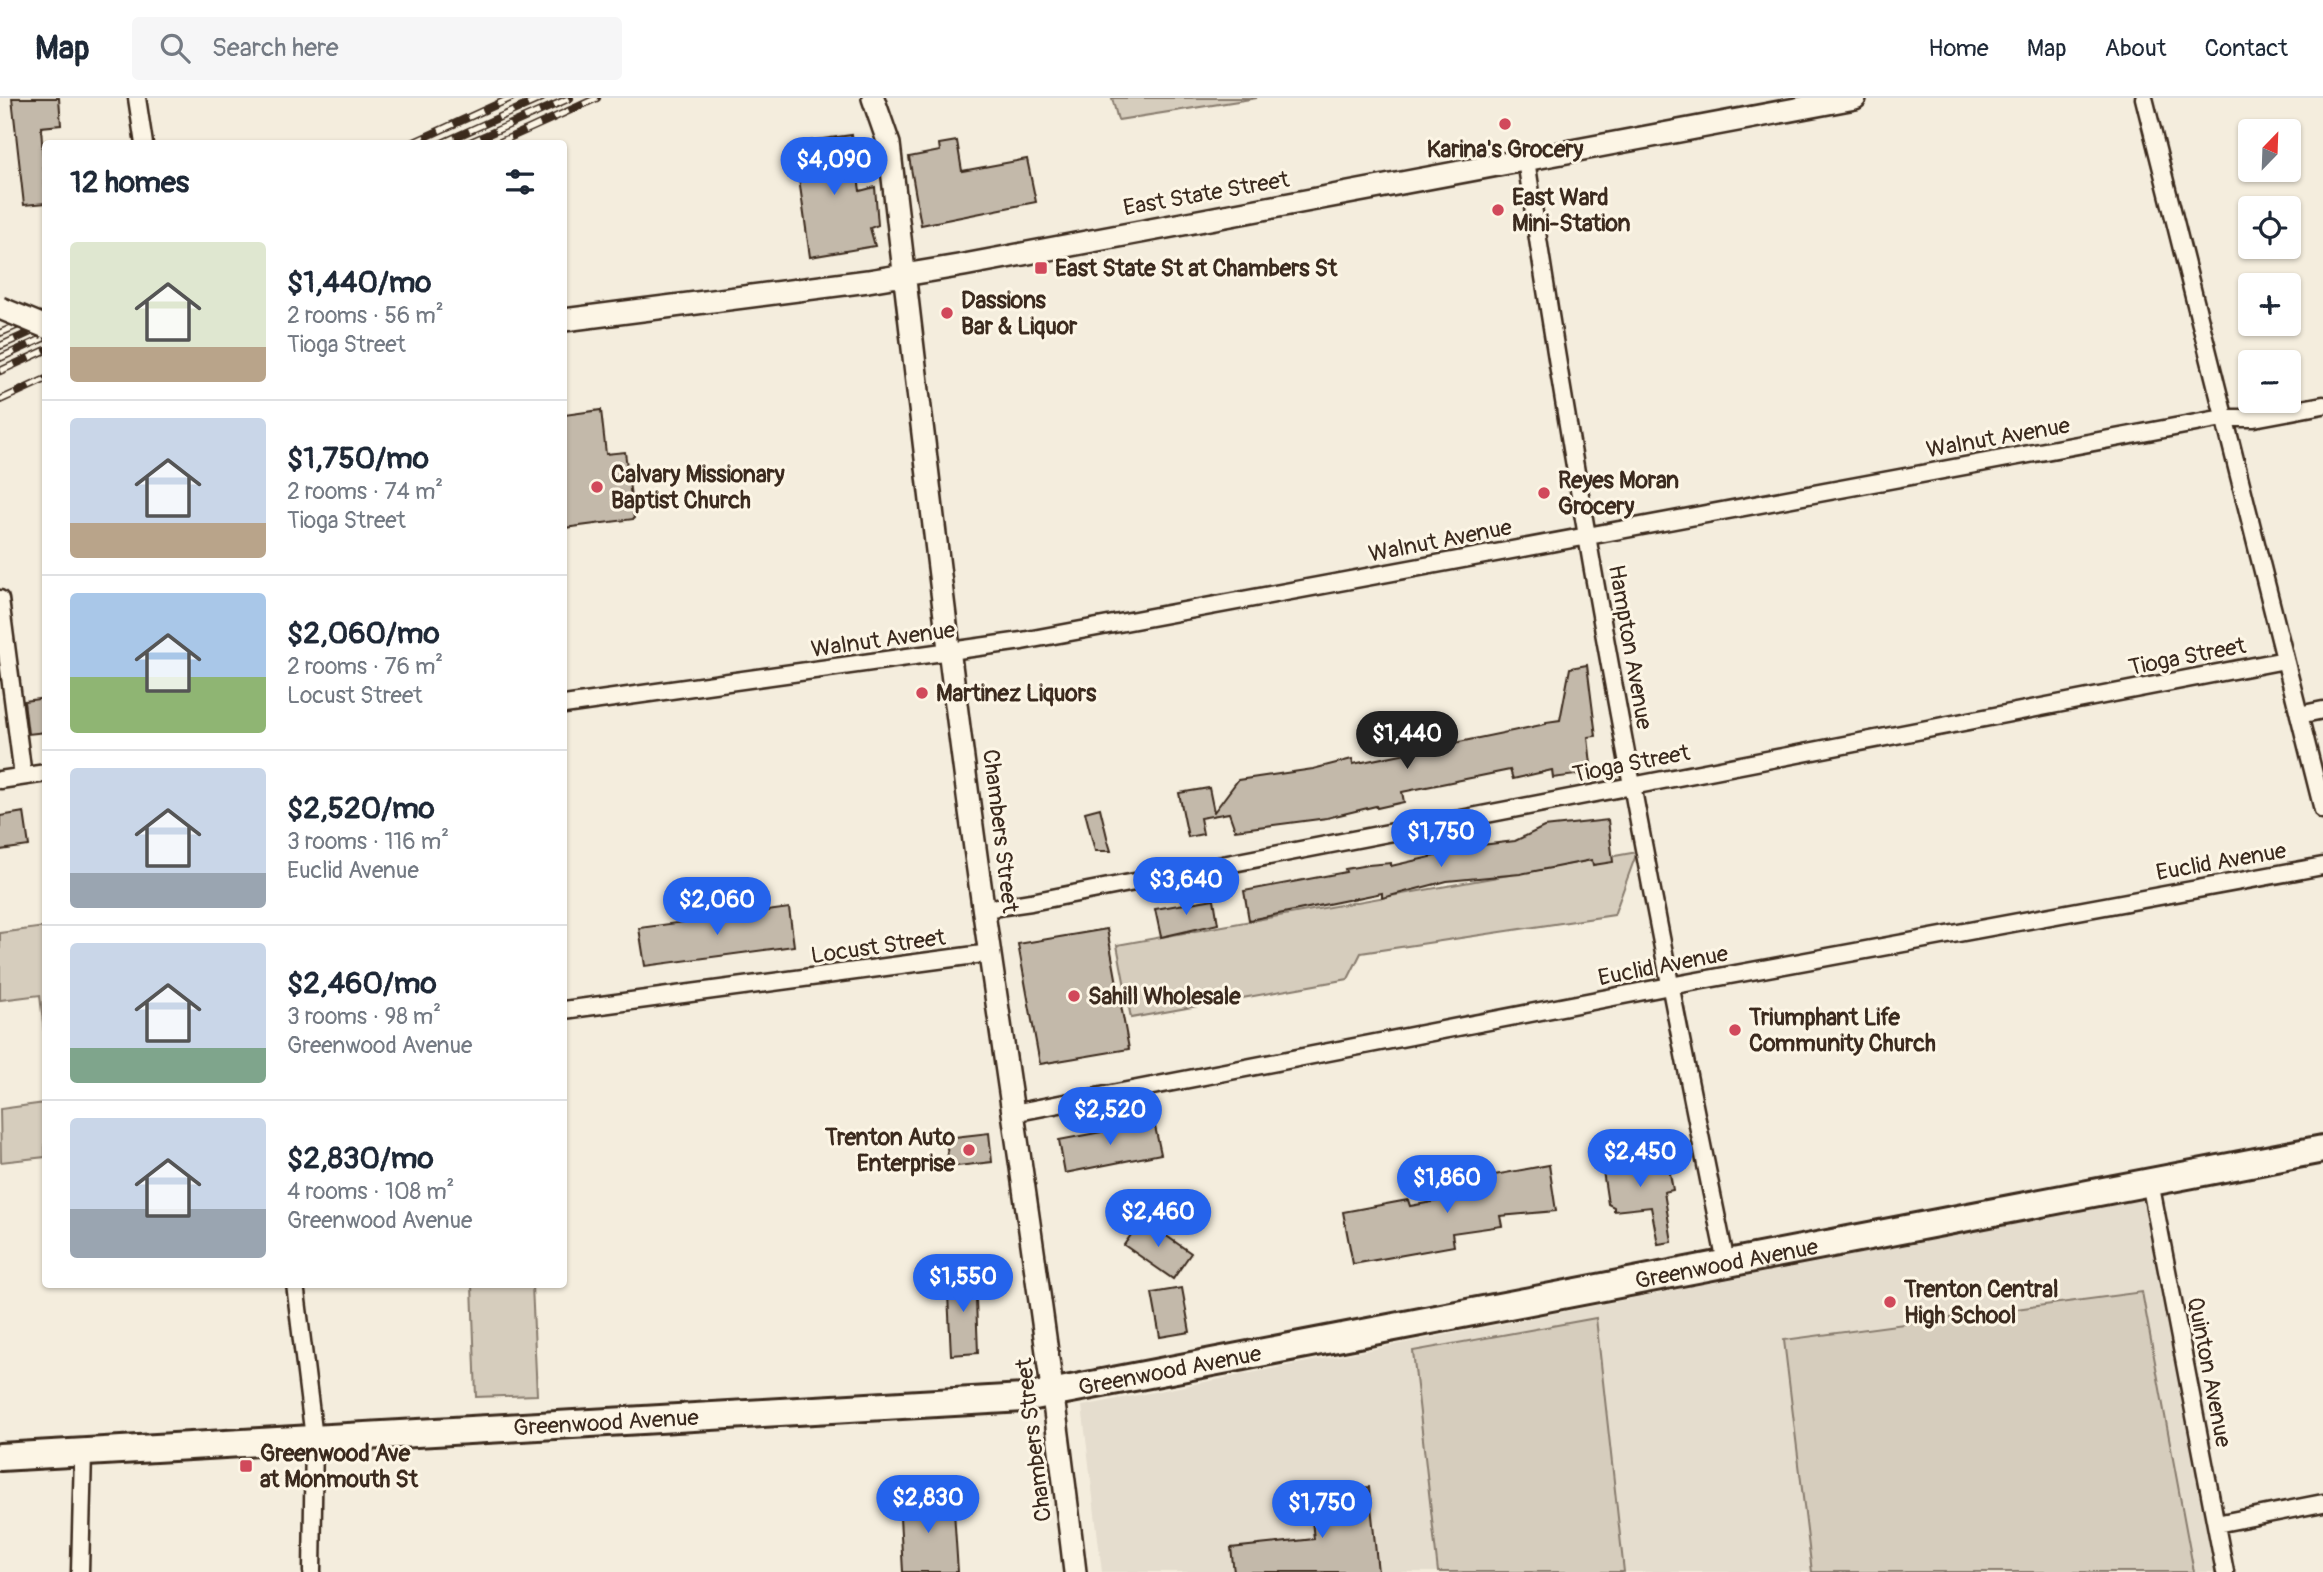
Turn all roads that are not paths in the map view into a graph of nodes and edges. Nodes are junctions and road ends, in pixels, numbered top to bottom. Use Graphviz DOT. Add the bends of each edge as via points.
graph roads {
  1 [pos="136,98"];
  2 [pos="1855,98"];
  3 [pos="2144,98"];
  4 [pos="874,102"];
  5 [pos="143,140"];
  6 [pos="1526,160"];
  7 [pos="905,275"];
  8 [pos="0,308"];
  9 [pos="567,320"];
  10 [pos="42,325"];
  11 [pos="2323,405"];
  12 [pos="2223,418"];
  13 [pos="1588,536"];
  14 [pos="0,599"];
  15 [pos="951,652"];
  16 [pos="2284,660"];
  17 [pos="567,705"];
  18 [pos="2323,710"];
  19 [pos="2299,715"];
  20 [pos="42,774"];
  21 [pos="23,776"];
  22 [pos="0,780"];
  23 [pos="1632,785"];
  24 [pos="2323,810"];
  25 [pos="2323,866"];
  26 [pos="985,909"];
  27 [pos="990,953"];
  28 [pos="1670,986"];
  29 [pos="567,1010"];
  30 [pos="1013,1113"];
  31 [pos="2323,1149"];
  32 [pos="2150,1182"];
  33 [pos="1726,1264"];
  34 [pos="295,1288"];
  35 [pos="1054,1392"];
  36 [pos="314,1438"];
  37 [pos="83,1453"];
  38 [pos="0,1457"];
  39 [pos="2323,1503"];
  40 [pos="2216,1524"];
  41 [pos="80,1572"];
  42 [pos="312,1572"];
  43 [pos="1075,1572"];
  44 [pos="2225,1572"];
  1 -- 5 [label="street"];
  2 -- 6 [label="street, East State Street"];
  3 -- 12 [label="street"];
  4 -- 7 [label="street, Chambers Street" via="889,144"];
  6 -- 7 [label="street, East State Street"];
  6 -- 13 [label="street, Hampton Avenue"];
  7 -- 9 [label="street, East State Street"];
  7 -- 15 [label="street, Chambers Street"];
  8 -- 10 [label="street, bridge"];
  11 -- 12 [label="street, Walnut Avenue" via="2253,418"];
  12 -- 13 [label="street, Walnut Avenue"];
  12 -- 16 [label="street"];
  13 -- 15 [label="street, Walnut Avenue"];
  13 -- 23 [label="street, Hampton Avenue"];
  14 -- 21 [label="street"];
  15 -- 17 [label="street, Walnut Avenue"];
  15 -- 26 [label="street, Chambers Street"];
  16 -- 19 [label="street"];
  16 -- 23 [label="street, Tioga Street"];
  18 -- 19 [label="street"];
  19 -- 24 [label="street"];
  20 -- 21 [label="street"];
  21 -- 22 [label="street"];
  23 -- 26 [label="street, Tioga Street"];
  23 -- 28 [label="street, Hampton Avenue"];
  25 -- 28 [label="street, Euclid Avenue"];
  26 -- 27 [label="street, Chambers Street"];
  27 -- 29 [label="street, Locust Street"];
  27 -- 30 [label="street, Chambers Street"];
  28 -- 30 [label="street, Euclid Avenue"];
  28 -- 33 [label="street, Hampton Avenue"];
  30 -- 35 [label="street, Chambers Street"];
  31 -- 32 [label="main road, Greenwood Avenue"];
  32 -- 33 [label="main road, Greenwood Avenue"];
  32 -- 40 [label="street, Quinton Avenue"];
  33 -- 35 [label="main road, Greenwood Avenue"];
  34 -- 36 [label="street"];
  35 -- 36 [label="main road, Greenwood Avenue" via="996,1400"];
  35 -- 43 [label="street, Chambers Street"];
  36 -- 37 [label="main road, Greenwood Avenue"];
  36 -- 42 [label="street"];
  37 -- 38 [label="main road, Greenwood Avenue"];
  37 -- 41 [label="street"];
  39 -- 40 [label="street"];
  40 -- 44 [label="street, Quinton Avenue"];
}
